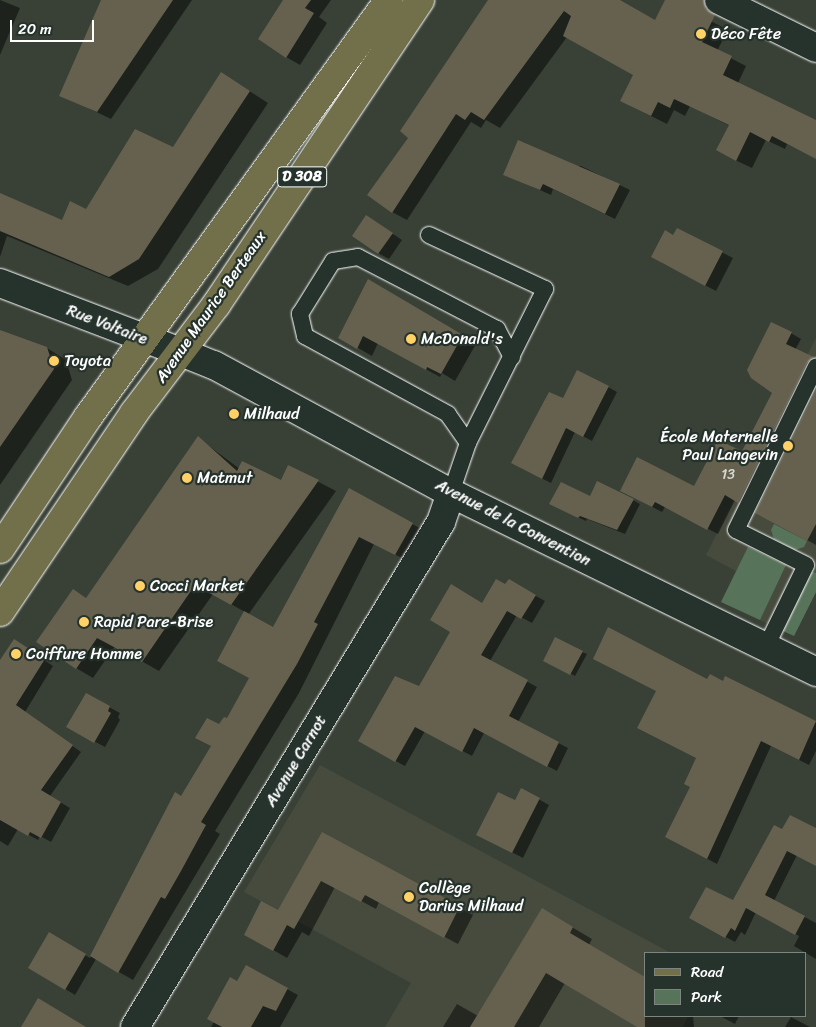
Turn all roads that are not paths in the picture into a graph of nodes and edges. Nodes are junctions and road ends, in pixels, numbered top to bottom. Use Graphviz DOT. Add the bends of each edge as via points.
graph roads {
  1 [pos="389,0"];
  2 [pos="420,0"];
  3 [pos="719,0"];
  4 [pos="816,48"];
  5 [pos="429,235"];
  6 [pos="0,283"];
  7 [pos="144,340"];
  8 [pos="180,352"];
  9 [pos="512,357"];
  10 [pos="214,365"];
  11 [pos="816,367"];
  12 [pos="468,443"];
  13 [pos="451,493"];
  14 [pos="0,549"];
  15 [pos="0,612"];
  16 [pos="765,649"];
  17 [pos="816,672"];
  18 [pos="135,1027"];
  1 -- 7 [label="main road, Avenue Maurice Berteaux"];
  2 -- 8 [label="main road, Avenue Maurice Berteaux / D 308"];
  3 -- 4 [label="street"];
  5 -- 9 [label="lane" via="545,289"];
  6 -- 7 [label="street, Rue Voltaire"];
  7 -- 8 [label="street, Rue Voltaire"];
  7 -- 14 [label="main road, Avenue Maurice Berteaux"];
  8 -- 10 [label="street, Rue Voltaire"];
  8 -- 15 [label="main road, Avenue Maurice Berteaux / D 308" via="134,413"];
  9 -- 12 [label="lane"];
  9 -- 12 [label="lane" via="497,329 358,257 333,261 300,314 305,336 448,414"];
  10 -- 13 [label="street, Avenue de la Convention"];
  11 -- 16 [label="lane" via="736,530 806,565"];
  12 -- 13 [label="lane"];
  13 -- 16 [label="street, Avenue de la Convention"];
  13 -- 18 [label="street, Avenue Carnot" via="441,522"];
  16 -- 17 [label="street, Avenue de la Convention"];
}
